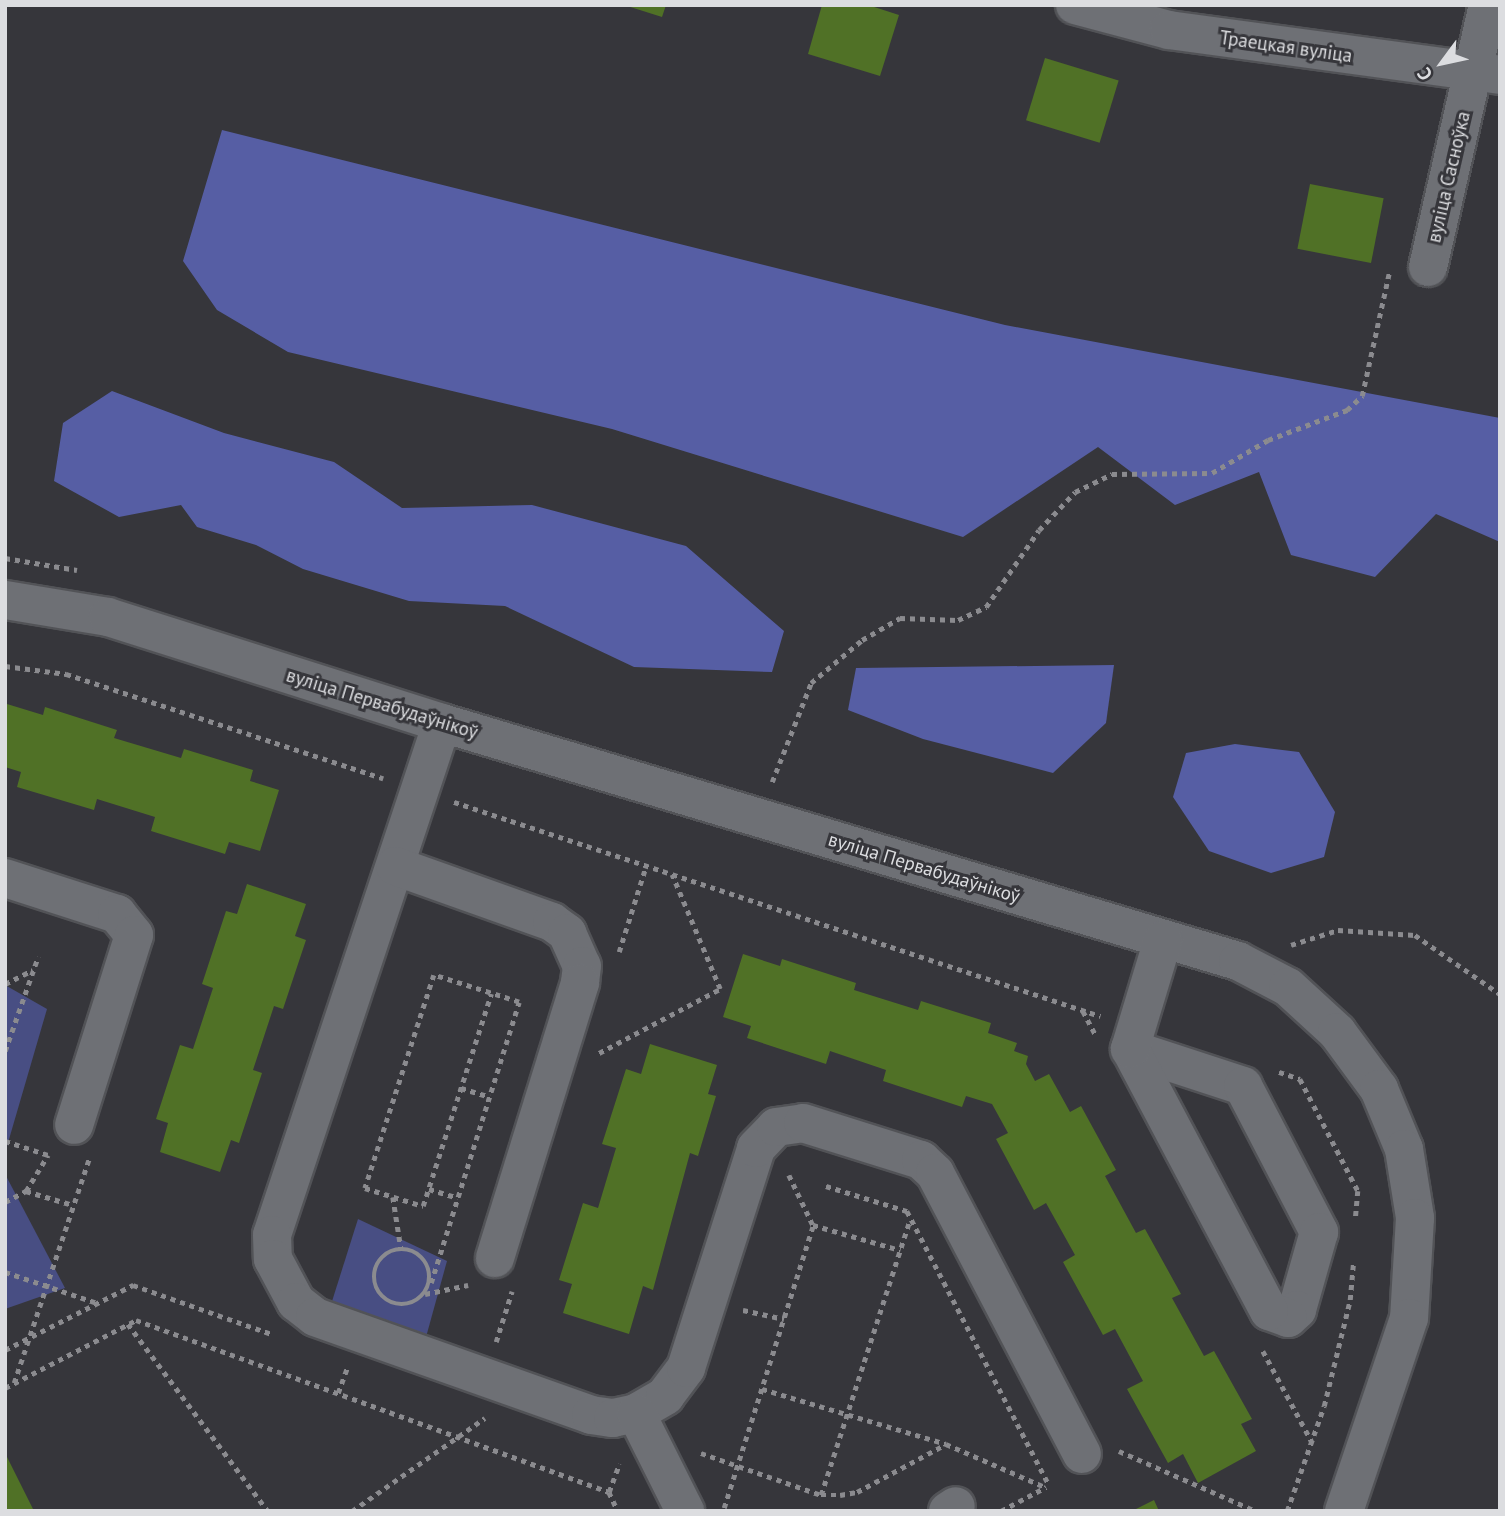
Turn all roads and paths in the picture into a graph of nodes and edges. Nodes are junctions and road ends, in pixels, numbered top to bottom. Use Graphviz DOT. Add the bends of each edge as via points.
graph roads {
  1 [pos="1075,5"];
  2 [pos="1488,5"];
  3 [pos="1486,74"];
  4 [pos="1428,267"];
  5 [pos="5,600"];
  6 [pos="5,666"];
  7 [pos="442,723"];
  8 [pos="772,782"];
  9 [pos="418,790"];
  10 [pos="395,866"];
  11 [pos="671,874"];
  12 [pos="5,878"];
  13 [pos="1163,940"];
  14 [pos="38,957"];
  15 [pos="1238,961"];
  16 [pos="34,970"];
  17 [pos="5,984"];
  18 [pos="491,994"];
  19 [pos="1500,994"];
  20 [pos="1133,1038"];
  21 [pos="5,1051"];
  22 [pos="597,1054"];
  23 [pos="1274,1071"];
  24 [pos="461,1088"];
  25 [pos="490,1097"];
  26 [pos="74,1125"];
  27 [pos="48,1155"];
  28 [pos="786,1171"];
  29 [pos="826,1186"];
  30 [pos="429,1189"];
  31 [pos="26,1191"];
  32 [pos="393,1197"];
  33 [pos="457,1198"];
  34 [pos="5,1202"];
  35 [pos="73,1205"];
  36 [pos="911,1218"];
  37 [pos="1356,1218"];
  38 [pos="813,1225"];
  39 [pos="401,1248"];
  40 [pos="900,1250"];
  41 [pos="495,1258"];
  42 [pos="1353,1259"];
  43 [pos="5,1272"];
  44 [pos="431,1283"];
  45 [pos="98,1303"];
  46 [pos="128,1324"];
  47 [pos="273,1334"];
  48 [pos="5,1350"];
  49 [pos="350,1361"];
  50 [pos="5,1388"];
  51 [pos="762,1389"];
  52 [pos="338,1393"];
  53 [pos="478,1409"];
  54 [pos="636,1413"];
  55 [pos="847,1415"];
  56 [pos="458,1436"];
  57 [pos="946,1444"];
  58 [pos="693,1450"];
  59 [pos="607,1455"];
  60 [pos="620,1460"];
  61 [pos="1082,1463"];
  62 [pos="632,1464"];
  63 [pos="737,1466"];
  64 [pos="1047,1486"];
  65 [pos="609,1492"];
  66 [pos="821,1495"];
  67 [pos="268,1511"];
  68 [pos="352,1511"];
  69 [pos="618,1511"];
  70 [pos="685,1511"];
  71 [pos="723,1511"];
  72 [pos="1000,1511"];
  73 [pos="1256,1511"];
  74 [pos="1287,1511"];
  75 [pos="1344,1511"];
  1 -- 3 [label="street, Траецкая вуліца" via="1169,30"];
  2 -- 3 [label="street, вуліца Сасноўка"];
  3 -- 4 [label="street, вуліца Сасноўка"];
  4 -- 8 [label="path" via="1390,269 1362,396 1347,410 1268,440 1212,473 1112,474 1074,492 1039,530 986,607 958,620 900,618 862,640 811,683"];
  5 -- 7 [label="street, вуліца Первабудаўнікоў" via="108,617"];
  6 -- 9 [label="path" via="66,674"];
  7 -- 9 [label="street"];
  7 -- 13 [label="street, вуліца Первабудаўнікоў"];
  9 -- 10 [label="street"];
  9 -- 11 [label="path"];
  10 -- 41 [label="street" via="552,922 567,933 582,966"];
  10 -- 54 [label="street" via="272,1235 273,1259 282,1283 315,1317 591,1415 613,1418"];
  11 -- 20 [label="path"];
  11 -- 22 [label="path" via="720,989"];
  12 -- 26 [label="street" via="117,914 134,935"];
  13 -- 15 [label="street, вуліца Первабудаўнікоў"];
  13 -- 20 [label="street"];
  14 -- 16 [label="path"];
  15 -- 19 [label="path" via="1338,930 1415,935"];
  15 -- 75 [label="street, вуліца Первабудаўнікоў" via="1288,987 1337,1032 1379,1090 1404,1149 1415,1218 1409,1318"];
  16 -- 17 [label="path"];
  16 -- 21 [label="path"];
  18 -- 24 [label="path"];
  18 -- 25 [label="path" via="519,1002"];
  18 -- 32 [label="path" via="434,975 365,1188"];
  20 -- 20 [label="street" via="1269,1311 1288,1318 1297,1310 1319,1233 1243,1086"];
  23 -- 37 [label="path" via="1300,1079 1358,1191"];
  24 -- 25 [label="path"];
  24 -- 30 [label="path"];
  25 -- 33 [label="path"];
  27 -- 31 [label="path"];
  28 -- 38 [label="path"];
  29 -- 36 [label="path" via="906,1211"];
  30 -- 32 [label="path" via="423,1206"];
  30 -- 33 [label="path"];
  31 -- 34 [label="path"];
  31 -- 35 [label="path"];
  32 -- 39 [label="path"];
  33 -- 44 [label="path"];
  36 -- 40 [label="path"];
  36 -- 64 [label="path"];
  38 -- 40 [label="path"];
  38 -- 51 [label="path"];
  39 -- 44 [label="path" via="426,1261"];
  39 -- 44 [label="path" via="379,1261 375,1270 379,1292 393,1303 407,1304 418,1300"];
  40 -- 55 [label="path"];
  42 -- 74 [label="path" via="1350,1300 1324,1406"];
  43 -- 45 [label="path"];
  45 -- 47 [label="path" via="133,1285"];
  45 -- 48 [label="path"];
  46 -- 50 [label="path"];
  46 -- 52 [label="path" via="136,1320"];
  46 -- 67 [label="path"];
  49 -- 52 [label="path"];
  51 -- 55 [label="path"];
  51 -- 63 [label="path"];
  52 -- 56 [label="path"];
  53 -- 56 [label="path" via="491,1414"];
  54 -- 61 [label="street" via="665,1396 686,1368 756,1148 776,1127 803,1123 921,1160 935,1173"];
  54 -- 70 [label="street"];
  55 -- 57 [label="path"];
  55 -- 66 [label="path"];
  56 -- 65 [label="path"];
  56 -- 68 [label="path"];
  57 -- 64 [label="path"];
  57 -- 66 [label="path" via="857,1492"];
  58 -- 63 [label="path"];
  59 -- 60 [label="path"];
  60 -- 62 [label="path"];
  60 -- 65 [label="path"];
  61 -- 64 [label="path"];
  61 -- 73 [label="path" via="1117,1450"];
  63 -- 66 [label="path"];
  63 -- 71 [label="path"];
  64 -- 72 [label="path"];
  65 -- 69 [label="path"];
}
